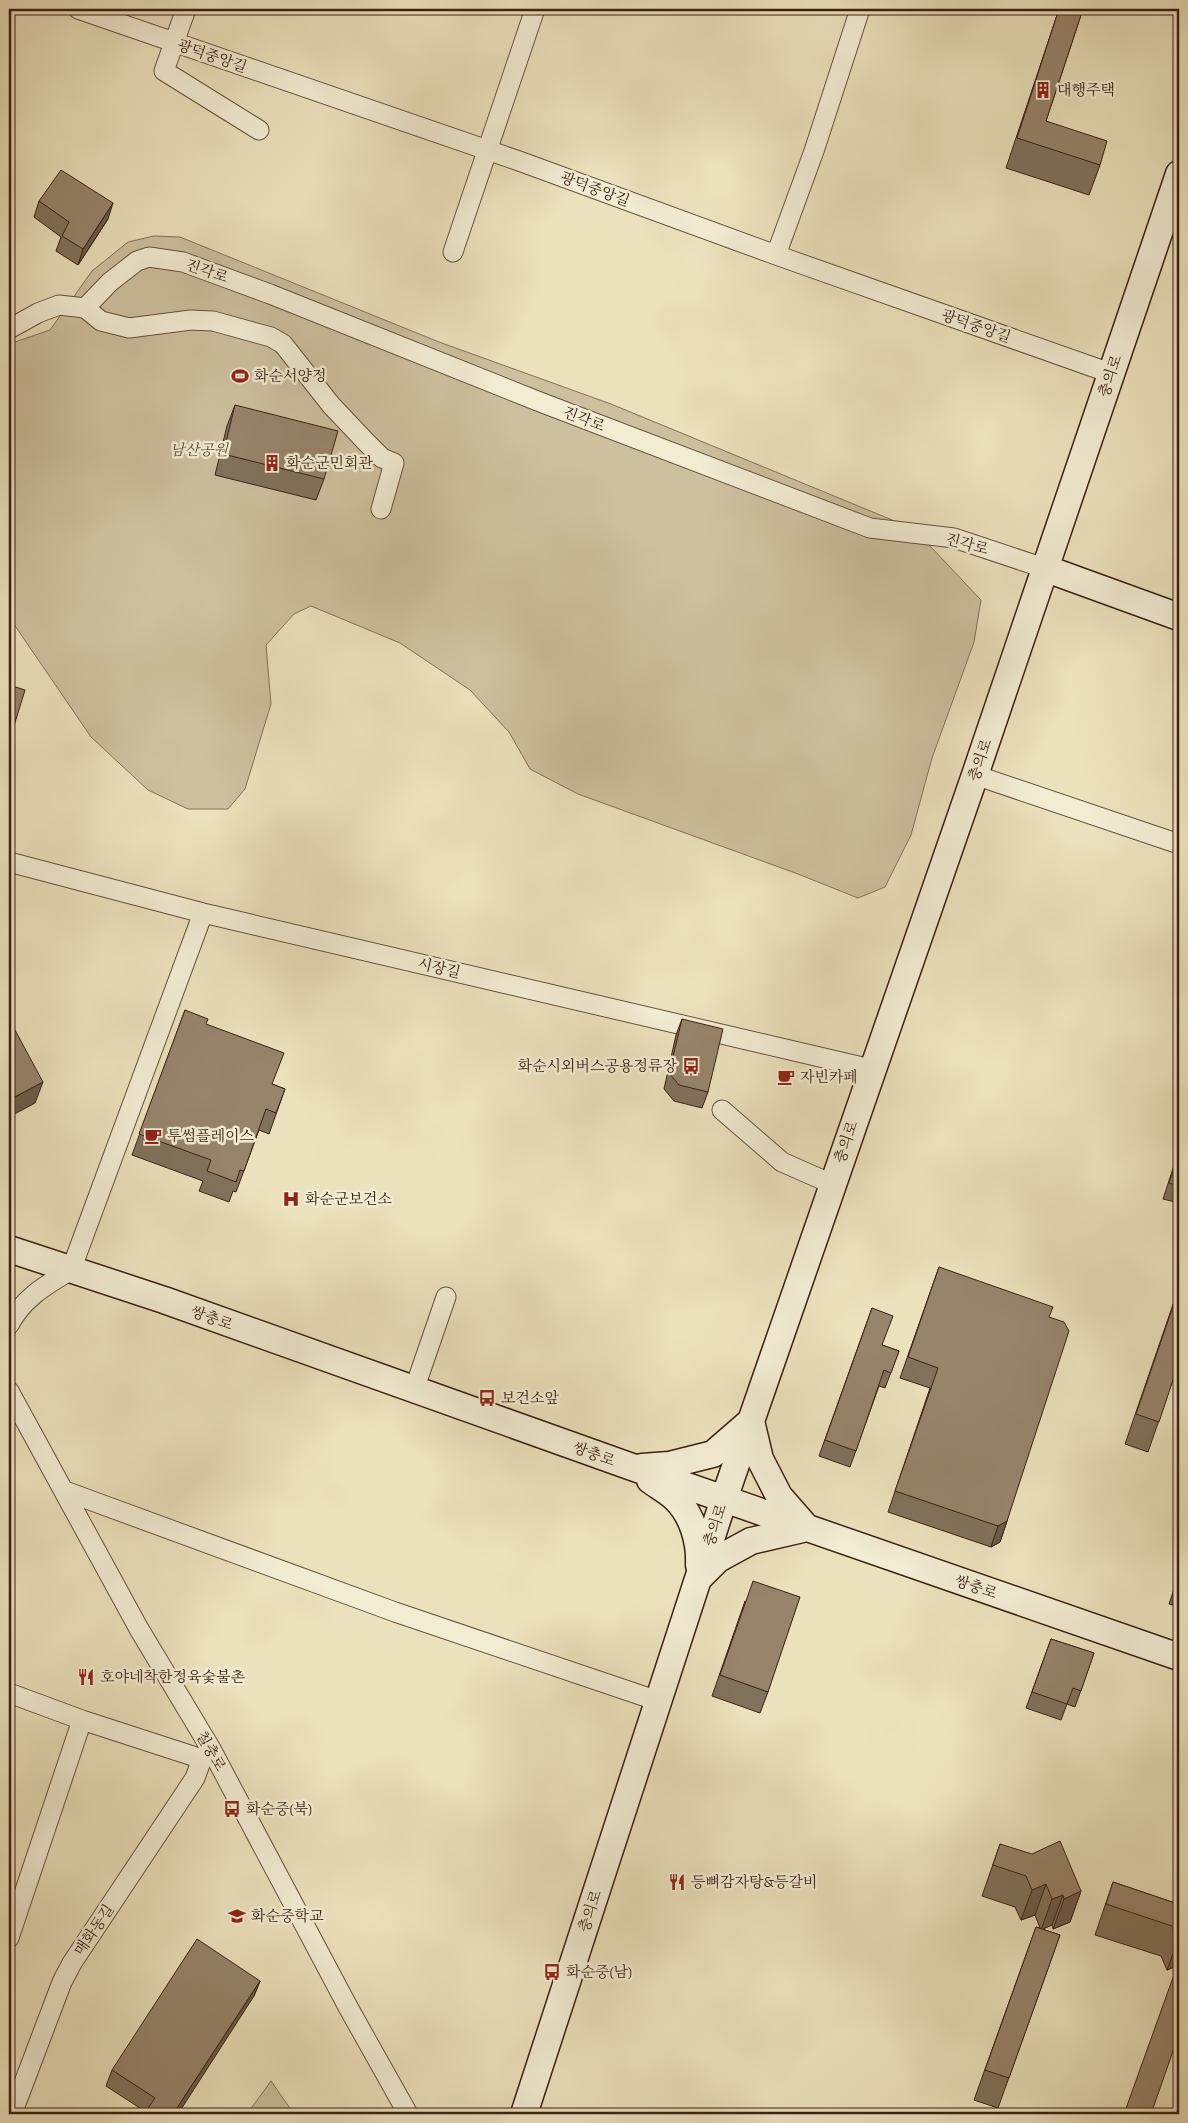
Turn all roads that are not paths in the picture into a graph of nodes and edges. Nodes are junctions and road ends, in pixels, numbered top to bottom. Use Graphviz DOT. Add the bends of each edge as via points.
graph roads {
  1 [pos="78,9"];
  2 [pos="186,9"];
  3 [pos="535,9"];
  4 [pos="860,9"];
  5 [pos="174,43"];
  6 [pos="259,130"];
  7 [pos="487,150"];
  8 [pos="1179,174"];
  9 [pos="1173,212"];
  10 [pos="453,252"];
  11 [pos="776,255"];
  12 [pos="85,308"];
  13 [pos="9,329"];
  14 [pos="1110,373"];
  15 [pos="381,509"];
  16 [pos="1044,568"];
  17 [pos="1179,617"];
  18 [pos="975,776"];
  19 [pos="1179,844"];
  20 [pos="9,862"];
  21 [pos="203,913"];
  22 [pos="871,1069"];
  23 [pos="722,1110"];
  24 [pos="832,1184"];
  25 [pos="9,1249"];
  26 [pos="71,1270"];
  27 [pos="446,1297"];
  28 [pos="9,1325"];
  29 [pos="414,1390"];
  30 [pos="9,1391"];
  31 [pos="751,1420"];
  32 [pos="632,1467"];
  33 [pos="65,1491"];
  34 [pos="724,1499"];
  35 [pos="807,1528"];
  36 [pos="698,1578"];
  37 [pos="1179,1657"];
  38 [pos="9,1693"];
  39 [pos="658,1701"];
  40 [pos="82,1720"];
  41 [pos="206,1754"];
  42 [pos="9,1938"];
  43 [pos="12,2114"];
  44 [pos="408,2114"];
  45 [pos="524,2114"];
  1 -- 5 [label="street, 광덕중앙길"];
  2 -- 5 [label="street"];
  3 -- 7 [label="street"];
  4 -- 11 [label="street"];
  5 -- 6 [label="street" via="164,71"];
  5 -- 7 [label="street, 광덕중앙길"];
  7 -- 10 [label="street"];
  7 -- 11 [label="street, 광덕중앙길"];
  8 -- 9 [label="street, 충의로"];
  9 -- 14 [label="street, 충의로"];
  11 -- 14 [label="street, 광덕중앙길"];
  12 -- 13 [label="street" via="59,305"];
  12 -- 15 [label="street" via="112,325 129,328 191,320 213,321 255,331 283,344 331,405 382,458 394,463"];
  12 -- 16 [label="street, 진각로" via="110,282 137,261 149,257 183,262 870,528 954,538"];
  14 -- 16 [label="street, 충의로"];
  16 -- 17 [label="street, 진각로"];
  16 -- 18 [label="street, 충의로"];
  18 -- 19 [label="street"];
  18 -- 22 [label="street, 충의로"];
  20 -- 21 [label="street, 시장길"];
  21 -- 22 [label="street, 시장길"];
  21 -- 26 [label="street"];
  22 -- 24 [label="street, 충의로"];
  23 -- 24 [label="street" via="782,1162"];
  24 -- 31 [label="street, 충의로"];
  25 -- 26 [label="street, 쌍충로"];
  26 -- 28 [label="street" via="26,1300"];
  26 -- 29 [label="street, 쌍충로"];
  27 -- 29 [label="street"];
  29 -- 32 [label="street, 쌍충로"];
  30 -- 33 [label="street, 칠충로"];
  31 -- 32 [label="street" via="713,1454 669,1465"];
  31 -- 34 [label="street, 충의로"];
  31 -- 35 [label="street" via="760,1459 779,1496"];
  32 -- 34 [label="street, 쌍충로"];
  32 -- 36 [label="street" via="676,1500 693,1526 699,1549"];
  33 -- 39 [label="street" via="395,1612"];
  33 -- 41 [label="street, 칠충로"];
  34 -- 35 [label="street, 쌍충로"];
  34 -- 36 [label="street, 충의로"];
  35 -- 36 [label="street" via="751,1542 718,1559"];
  35 -- 37 [label="street, 쌍충로"];
  36 -- 39 [label="street, 충의로"];
  38 -- 40 [label="street"];
  39 -- 45 [label="street, 충의로"];
  40 -- 41 [label="street"];
  40 -- 42 [label="street"];
  41 -- 43 [label="street, 매화동길" via="195,1778 72,1963"];
  41 -- 44 [label="street, 칠충로"];
}
